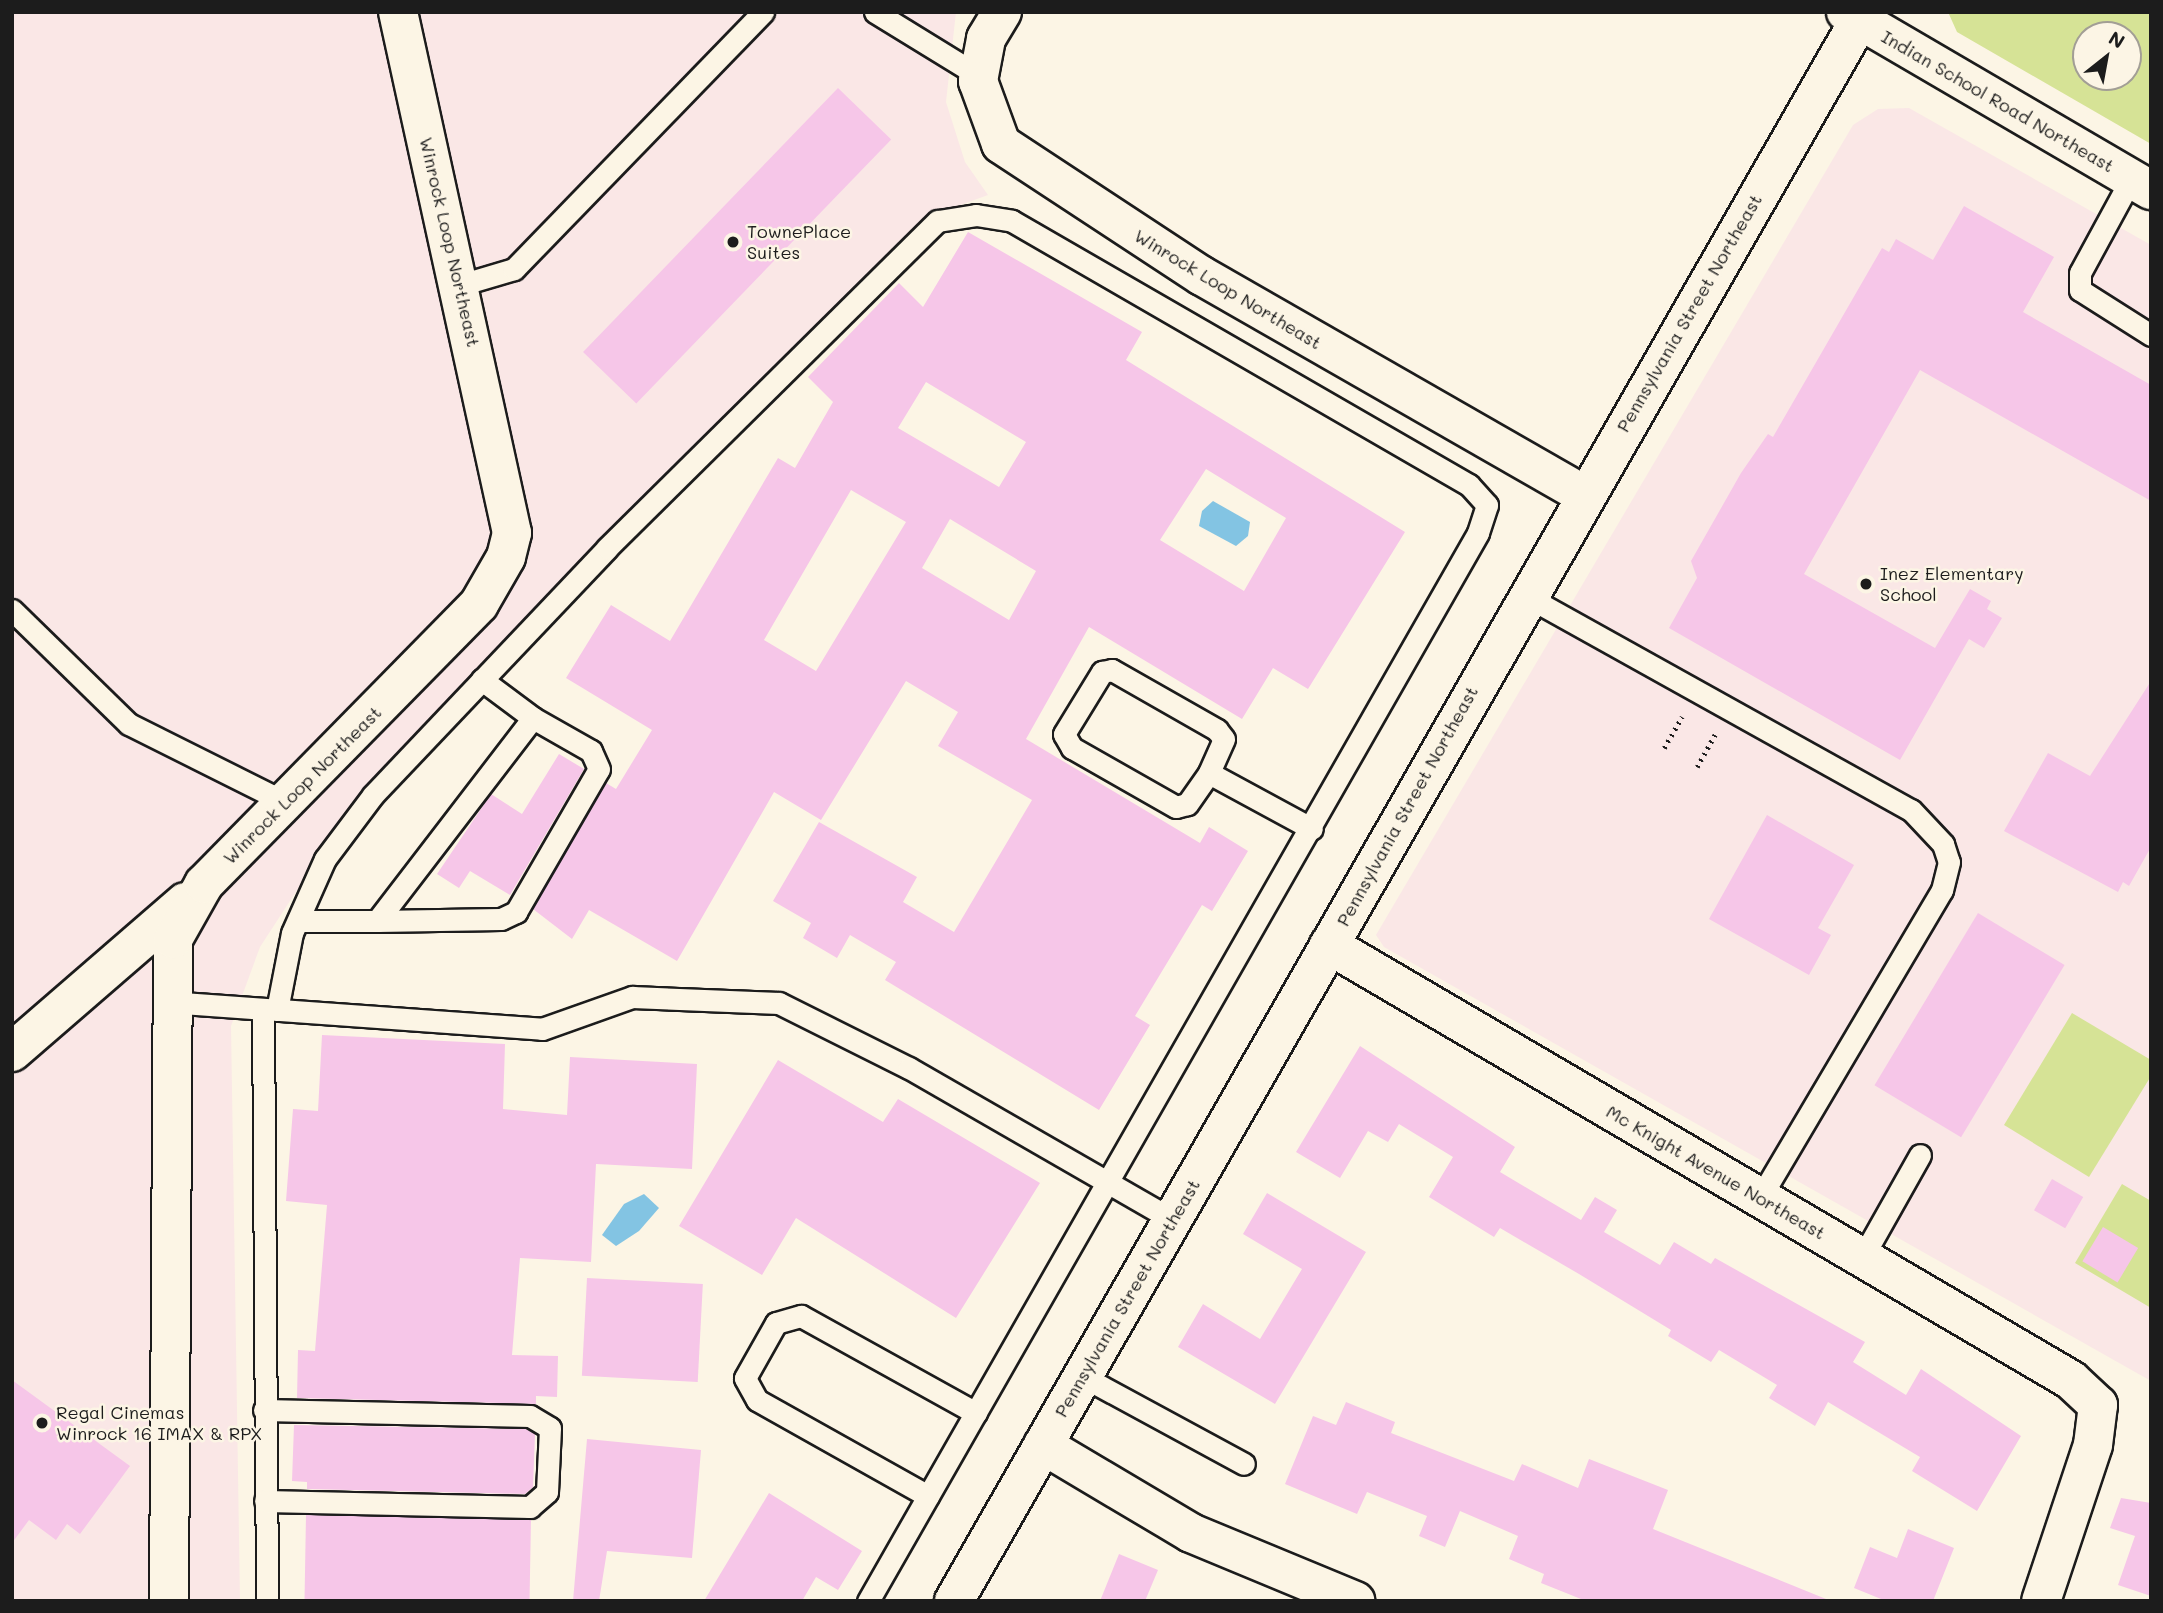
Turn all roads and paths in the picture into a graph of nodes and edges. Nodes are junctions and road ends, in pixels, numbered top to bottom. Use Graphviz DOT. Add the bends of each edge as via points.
graph roads {
  1 [pos="398,12"];
  2 [pos="763,12"];
  3 [pos="1002,12"];
  4 [pos="879,13"];
  5 [pos="1856,15"];
  6 [pos="979,76"];
  7 [pos="2141,185"];
  8 [pos="460,285"];
  9 [pos="2151,335"];
  10 [pos="1583,494"];
  11 [pos="1526,596"];
  12 [pos="12,610"];
  13 [pos="482,680"];
  14 [pos="1682,717"];
  15 [pos="533,718"];
  16 [pos="1715,735"];
  17 [pos="1664,748"];
  18 [pos="1697,767"];
  19 [pos="1209,773"];
  20 [pos="285,802"];
  21 [pos="1312,829"];
  22 [pos="204,884"];
  23 [pos="298,921"];
  24 [pos="377,921"];
  25 [pos="1329,945"];
  26 [pos="168,1002"];
  27 [pos="270,1009"];
  28 [pos="12,1052"];
  29 [pos="1920,1155"];
  30 [pos="1111,1184"];
  31 [pos="1759,1198"];
  32 [pos="1172,1219"];
  33 [pos="1862,1258"];
  34 [pos="1082,1376"];
  35 [pos="264,1410"];
  36 [pos="976,1413"];
  37 [pos="1042,1446"];
  38 [pos="1244,1464"];
  39 [pos="928,1496"];
  40 [pos="265,1501"];
  41 [pos="169,1601"];
  42 [pos="267,1601"];
  43 [pos="868,1601"];
  44 [pos="954,1601"];
  45 [pos="1355,1601"];
  46 [pos="2041,1601"];
  1 -- 8 [label="street, Winrock Loop Northeast"];
  2 -- 8 [label="lane" via="514,269"];
  3 -- 6 [label="street, Winrock Loop Northeast" via="986,39"];
  4 -- 6 [label="lane"];
  5 -- 7 [label="street, Indian School Road Northeast"];
  5 -- 10 [label="street, Pennsylvania Street Northeast"];
  6 -- 10 [label="street, Winrock Loop Northeast" via="987,116 1001,144 1046,178 1202,276"];
  7 -- 9 [label="lane" via="2080,273 2080,290"];
  8 -- 20 [label="street, Winrock Loop Northeast" via="512,509 506,558 464,621"];
  10 -- 11 [label="street, Pennsylvania Street Northeast"];
  11 -- 25 [label="street, Pennsylvania Street Northeast"];
  11 -- 31 [label="lane" via="1911,810 1943,844 1948,862 1942,890"];
  12 -- 20 [label="lane" via="129,724"];
  13 -- 15 [label="lane"];
  13 -- 21 [label="lane" via="607,548 937,220 976,215 1024,228 1469,485 1487,505 1478,533"];
  13 -- 23 [label="lane" via="373,795 325,859"];
  14 -- 17 [label="path"];
  15 -- 24 [label="lane"];
  15 -- 24 [label="lane" via="591,751 599,769 516,912 500,919"];
  16 -- 18 [label="path"];
  19 -- 19 [label="lane" via="1224,739 1217,730 1112,670 1102,673 1064,734 1072,748 1176,807 1187,804"];
  19 -- 21 [label="lane"];
  20 -- 22 [label="street, Winrock Loop Northeast"];
  21 -- 30 [label="lane"];
  22 -- 26 [label="street, Winrock Loop Northeast" via="173,939"];
  22 -- 28 [label="street"];
  23 -- 24 [label="lane"];
  23 -- 27 [label="lane"];
  25 -- 31 [label="street, Mc Knight Avenue Northeast"];
  25 -- 32 [label="street, Pennsylvania Street Northeast"];
  26 -- 27 [label="lane"];
  26 -- 41 [label="street, Winrock Loop Northeast"];
  27 -- 30 [label="lane" via="542,1029 632,997 779,1003 909,1068"];
  27 -- 35 [label="lane"];
  29 -- 33 [label="lane"];
  30 -- 32 [label="lane"];
  30 -- 36 [label="lane"];
  31 -- 33 [label="street, Mc Knight Avenue Northeast"];
  32 -- 34 [label="street, Pennsylvania Street Northeast"];
  33 -- 46 [label="street, Mc Knight Avenue Northeast" via="2071,1380 2098,1405 2093,1445"];
  34 -- 37 [label="street, Pennsylvania Street Northeast"];
  34 -- 38 [label="lane"];
  35 -- 40 [label="lane"];
  35 -- 40 [label="lane" via="530,1416 550,1428 547,1492 530,1507"];
  36 -- 39 [label="lane"];
  36 -- 39 [label="lane" via="801,1316 776,1323 746,1378 757,1400"];
  37 -- 44 [label="street, Pennsylvania Street Northeast"];
  37 -- 45 [label="street" via="1191,1533"];
  39 -- 43 [label="lane"];
  40 -- 42 [label="lane"];
}
